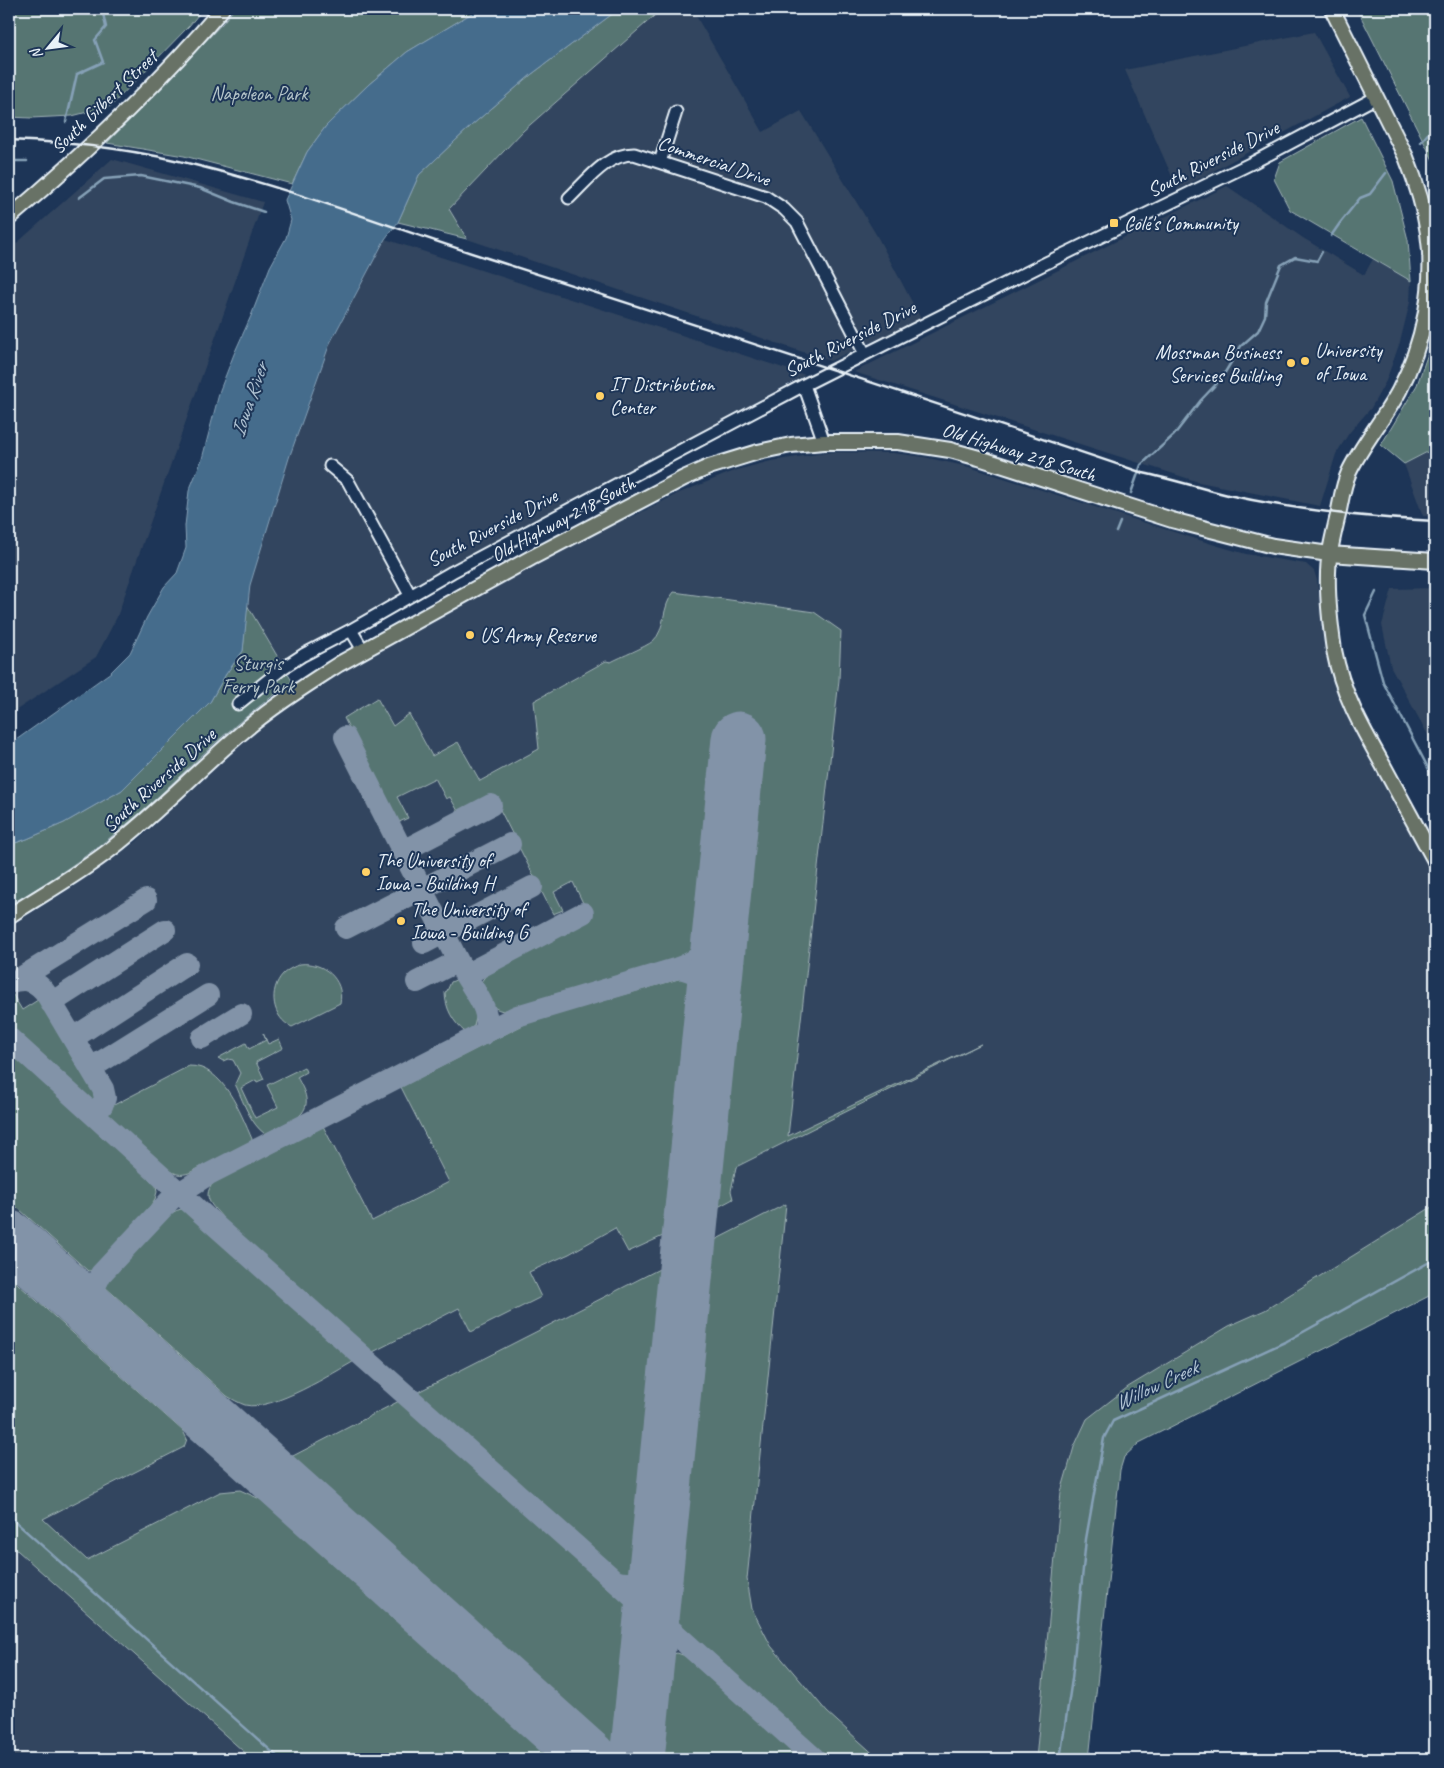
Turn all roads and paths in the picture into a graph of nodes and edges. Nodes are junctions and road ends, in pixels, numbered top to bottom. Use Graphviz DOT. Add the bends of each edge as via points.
graph roads {
  1 [pos="222,9"];
  2 [pos="1332,9"];
  3 [pos="1375,98"];
  4 [pos="676,112"];
  5 [pos="660,162"];
  6 [pos="569,198"];
  7 [pos="9,218"];
  8 [pos="1430,316"];
  9 [pos="865,354"];
  10 [pos="804,385"];
  11 [pos="824,442"];
  12 [pos="330,466"];
  13 [pos="1329,554"];
  14 [pos="1435,561"];
  15 [pos="410,595"];
  16 [pos="351,630"];
  17 [pos="363,650"];
  18 [pos="238,704"];
  19 [pos="1435,861"];
  20 [pos="9,916"];
  1 -- 7 [label="main road, South Gilbert Street" via="138,99"];
  2 -- 3 [label="main road"];
  3 -- 8 [label="main road" via="1406,157 1423,206 1430,262"];
  3 -- 9 [label="street, South Riverside Drive" via="1254,162"];
  4 -- 5 [label="street"];
  5 -- 6 [label="street, Commercial Drive" via="634,154 618,156"];
  5 -- 9 [label="street, Commercial Drive" via="762,195 784,209 796,222"];
  8 -- 13 [label="main road" via="1399,390 1349,471"];
  9 -- 10 [label="street, South Riverside Drive"];
  10 -- 11 [label="street"];
  10 -- 15 [label="street, South Riverside Drive"];
  11 -- 13 [label="main road, Old Highway 218 South" via="898,442 950,450 1172,520 1265,544"];
  11 -- 17 [label="main road, Old Highway 218 South" via="758,452 684,478"];
  12 -- 15 [label="street" via="348,481"];
  13 -- 14 [label="main road, Old Highway 218 South"];
  13 -- 19 [label="main road" via="1330,613 1342,682 1352,710"];
  15 -- 16 [label="street, South Riverside Drive"];
  16 -- 17 [label="street"];
  16 -- 18 [label="street, South Riverside Drive" via="283,668"];
  17 -- 20 [label="main road, South Riverside Drive" via="294,694 240,734 110,850"];
}
